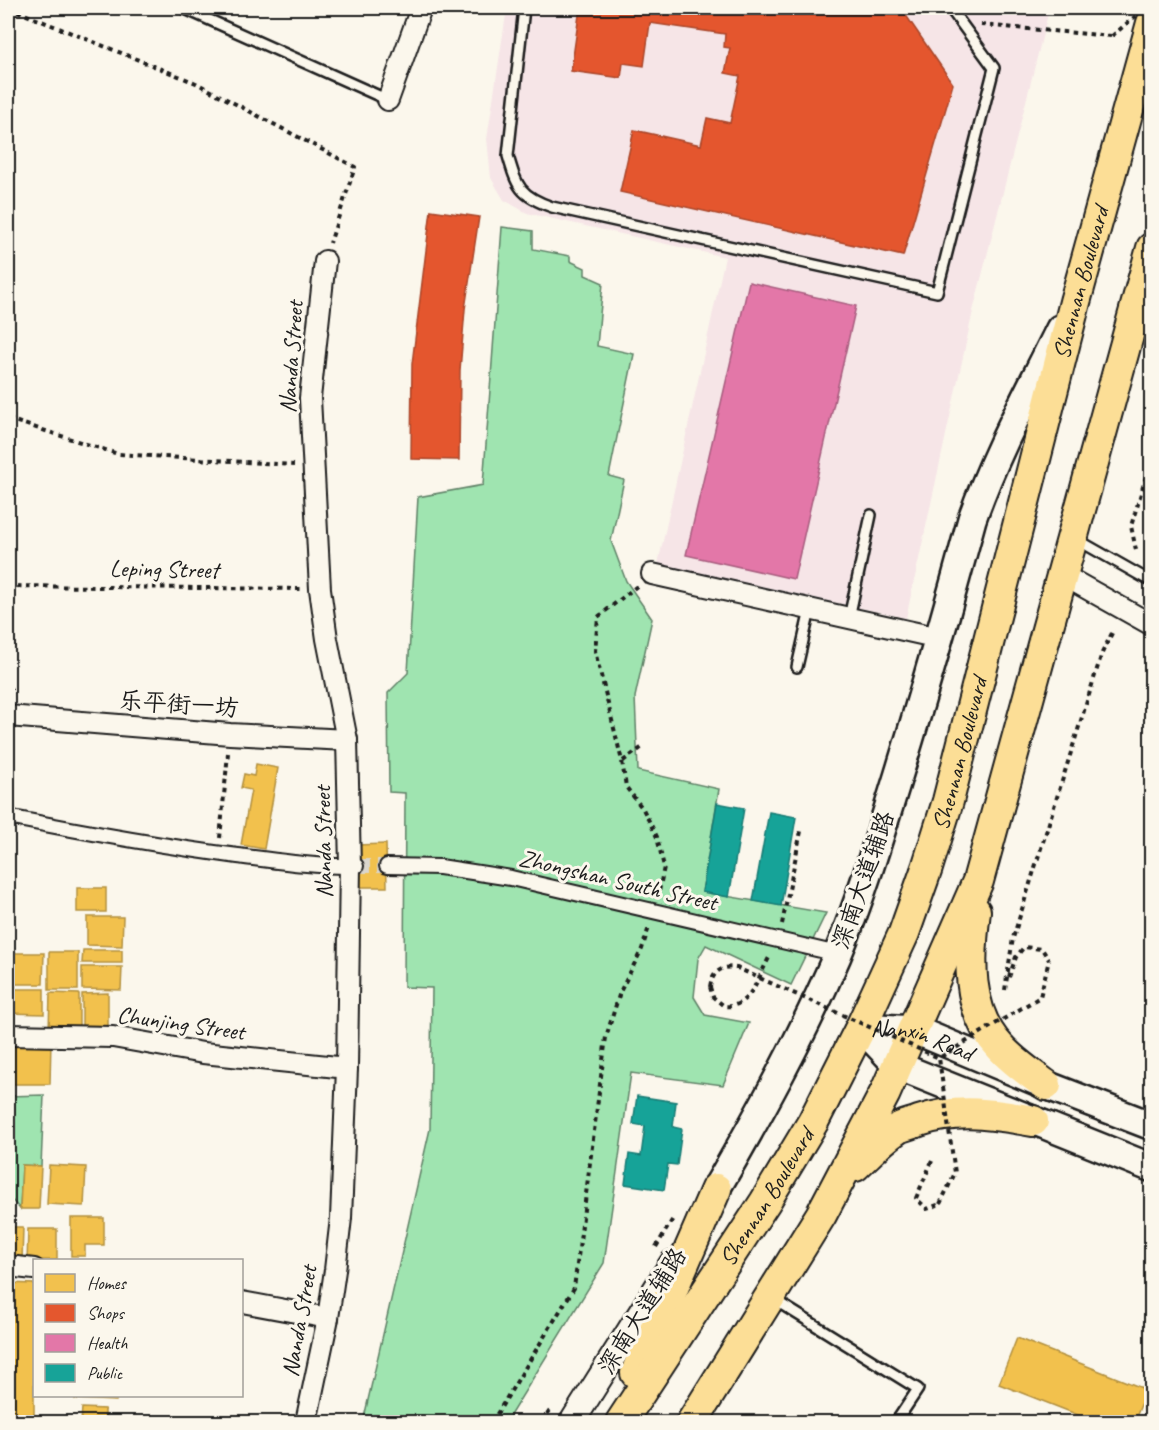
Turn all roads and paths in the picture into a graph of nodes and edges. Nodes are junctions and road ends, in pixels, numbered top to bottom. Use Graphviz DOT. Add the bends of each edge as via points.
graph roads {
  1 [pos="9,8"];
  2 [pos="183,8"];
  3 [pos="421,8"];
  4 [pos="524,8"];
  5 [pos="950,8"];
  6 [pos="1145,8"];
  7 [pos="961,23"];
  8 [pos="1148,35"];
  9 [pos="388,100"];
  10 [pos="1152,248"];
  11 [pos="325,261"];
  12 [pos="1075,302"];
  13 [pos="8,419"];
  14 [pos="1152,458"];
  15 [pos="312,466"];
  16 [pos="871,515"];
  17 [pos="1071,537"];
  18 [pos="1136,550"];
  19 [pos="651,574"];
  20 [pos="1061,574"];
  21 [pos="1152,582"];
  22 [pos="8,586"];
  23 [pos="320,589"];
  24 [pos="810,610"];
  25 [pos="849,618"];
  26 [pos="1152,625"];
  27 [pos="1114,629"];
  28 [pos="939,638"];
  29 [pos="797,667"];
  30 [pos="8,716"];
  31 [pos="230,734"];
  32 [pos="347,740"];
  33 [pos="644,746"];
  34 [pos="622,761"];
  35 [pos="8,817"];
  36 [pos="801,831"];
  37 [pos="218,853"];
  38 [pos="353,866"];
  39 [pos="387,866"];
  40 [pos="978,881"];
  41 [pos="654,910"];
  42 [pos="779,940"];
  43 [pos="838,954"];
  44 [pos="861,1027"];
  45 [pos="915,1030"];
  46 [pos="8,1035"];
  47 [pos="939,1058"];
  48 [pos="898,1066"];
  49 [pos="347,1068"];
  50 [pos="1046,1085"];
  51 [pos="1034,1121"];
  52 [pos="1152,1126"];
  53 [pos="932,1161"];
  54 [pos="1152,1168"];
  55 [pos="716,1189"];
  56 [pos="821,1215"];
  57 [pos="8,1266"];
  58 [pos="33,1269"];
  59 [pos="770,1297"];
  60 [pos="243,1302"];
  61 [pos="328,1318"];
  62 [pos="698,1416"];
  63 [pos="306,1422"];
  64 [pos="492,1422"];
  65 [pos="572,1422"];
  66 [pos="614,1422"];
  67 [pos="621,1422"];
  68 [pos="897,1422"];
  1 -- 11 [label="path" via="196,83 355,166"];
  2 -- 9 [label="lane"];
  3 -- 9 [label="street"];
  4 -- 7 [label="lane" via="508,156 514,178 533,201 937,292 994,69"];
  5 -- 7 [label="lane"];
  6 -- 7 [label="path, bridge" via="1112,36"];
  6 -- 8 [label="main road, Shennan Boulevard"];
  8 -- 12 [label="main road, Shennan Boulevard"];
  10 -- 17 [label="main road"];
  11 -- 15 [label="street, Nanda Street" via="310,398"];
  12 -- 28 [label="main road, 深南大道辅路" via="984,486"];
  12 -- 44 [label="main road, Shennan Boulevard" via="948,801 904,933"];
  13 -- 15 [label="path" via="118,454"];
  14 -- 18 [label="path" via="1131,526"];
  15 -- 23 [label="street, Nanda Street"];
  16 -- 25 [label="lane"];
  17 -- 20 [label="main road"];
  17 -- 21 [label="lane"];
  19 -- 24 [label="street"];
  19 -- 34 [label="path" via="598,617 595,651"];
  20 -- 26 [label="street"];
  20 -- 40 [label="main road"];
  22 -- 23 [label="path, Leping Street"];
  23 -- 32 [label="street, Nanda Street"];
  24 -- 25 [label="street"];
  24 -- 29 [label="lane"];
  25 -- 28 [label="street"];
  27 -- 47 [label="path, bridge" via="1102,653 1013,938 1005,990 1016,957 1024,947 1042,950 1049,960 1040,997"];
  28 -- 43 [label="main road, 深南大道辅路" via="877,846"];
  30 -- 31 [label="street, 乐平街一坊"];
  31 -- 32 [label="street, 乐平街一坊"];
  31 -- 37 [label="path"];
  32 -- 38 [label="street, Nanda Street"];
  33 -- 34 [label="path"];
  34 -- 41 [label="path" via="626,786 657,837 664,867"];
  35 -- 37 [label="street"];
  36 -- 42 [label="path"];
  37 -- 38 [label="street"];
  38 -- 49 [label="street, Nanda Street"];
  39 -- 41 [label="street, Zhongshan South Street" via="440,867 499,876"];
  40 -- 45 [label="main road"];
  40 -- 50 [label="main road" via="971,975 981,1016 998,1046"];
  41 -- 42 [label="street, Zhongshan South Street"];
  41 -- 64 [label="path" via="606,1037 574,1288"];
  42 -- 43 [label="street, Zhongshan South Street"];
  42 -- 47 [label="path, bridge" via="767,961 762,970 757,979 747,997 740,1004 724,1006 713,997 713,976 723,968 737,968 748,972 758,977 769,982"];
  43 -- 55 [label="main road, 深南大道辅路" via="804,1029"];
  44 -- 45 [label="main road, Nanxin Road"];
  44 -- 48 [label="main road, Nanxin Road"];
  44 -- 67 [label="main road, Shennan Boulevard" via="813,1122 765,1202"];
  45 -- 48 [label="main road"];
  45 -- 50 [label="main road, Nanxin Road"];
  46 -- 49 [label="street, Chunjing Street" via="113,1037 203,1053"];
  47 -- 53 [label="path, bridge" via="955,1173 940,1204 927,1209 916,1198"];
  48 -- 51 [label="main road, Nanxin Road"];
  48 -- 56 [label="main road"];
  49 -- 61 [label="street, Nanda Street" via="341,1218"];
  50 -- 52 [label="main road, Nanxin Road"];
  51 -- 54 [label="main road, Nanxin Road"];
  51 -- 56 [label="main road" via="986,1113 943,1114 899,1128 877,1143 855,1167"];
  55 -- 65 [label="street, 深南大道辅路"];
  55 -- 66 [label="main road"];
  56 -- 59 [label="main road"];
  57 -- 58 [label="street"];
  59 -- 62 [label="main road"];
  59 -- 68 [label="lane" via="918,1389"];
  60 -- 61 [label="street"];
  61 -- 63 [label="street, Nanda Street"];
}
